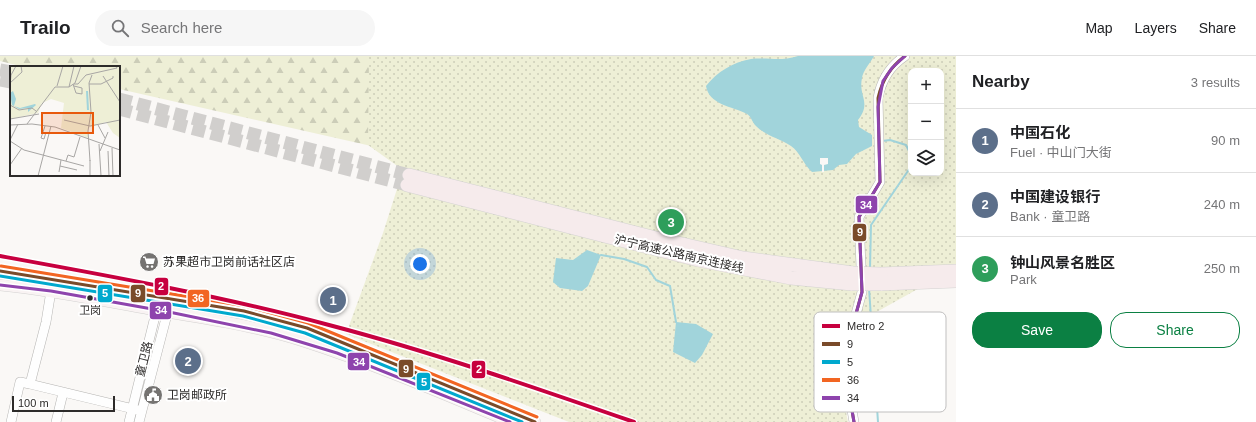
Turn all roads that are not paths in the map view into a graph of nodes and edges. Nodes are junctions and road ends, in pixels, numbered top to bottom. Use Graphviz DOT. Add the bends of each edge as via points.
graph roads {
  1 [pos="905,56"];
  2 [pos="408,180"];
  3 [pos="0,271"];
  4 [pos="956,271"];
  5 [pos="881,279"];
  6 [pos="956,281"];
  7 [pos="0,285"];
  8 [pos="51,292"];
  9 [pos="160,296"];
  10 [pos="171,298"];
  11 [pos="157,310"];
  12 [pos="169,312"];
  13 [pos="856,312"];
  14 [pos="30,384"];
  15 [pos="63,393"];
  16 [pos="132,409"];
  17 [pos="142,411"];
  18 [pos="852,412"];
  19 [pos="11,422"];
  20 [pos="56,422"];
  21 [pos="129,422"];
  22 [pos="139,422"];
  23 [pos="511,422"];
  24 [pos="535,422"];
  25 [pos="854,422"];
  1 -- 13 [label="street" via="892,68 879,90 880,182 859,217 862,292"];
  2 -- 5 [label="highway, 沪宁高速公路南京连接线, bridge" via="698,260 791,278"];
  3 -- 9 [label="main road"];
  4 -- 5 [label="highway, 沪宁高速公路南京连接线"];
  5 -- 6 [label="highway, 沪宁高速公路南京连接线"];
  7 -- 8 [label="main road"];
  8 -- 11 [label="main road"];
  8 -- 14 [label="street"];
  9 -- 10 [label="main road"];
  9 -- 11 [label="street, 童卫路"];
  10 -- 12 [label="street, 童卫路"];
  10 -- 24 [label="main road" via="244,311 306,328"];
  11 -- 12 [label="main road"];
  11 -- 16 [label="street, 童卫路"];
  12 -- 17 [label="street, 童卫路"];
  12 -- 23 [label="main road" via="299,340 416,383"];
  14 -- 15 [label="street"];
  14 -- 19 [label="street" via="20,382"];
  15 -- 16 [label="street"];
  15 -- 20 [label="street"];
  16 -- 17 [label="street"];
  16 -- 21 [label="street, 童卫路"];
  17 -- 22 [label="street, 童卫路"];
  18 -- 25 [label="street"];
}
